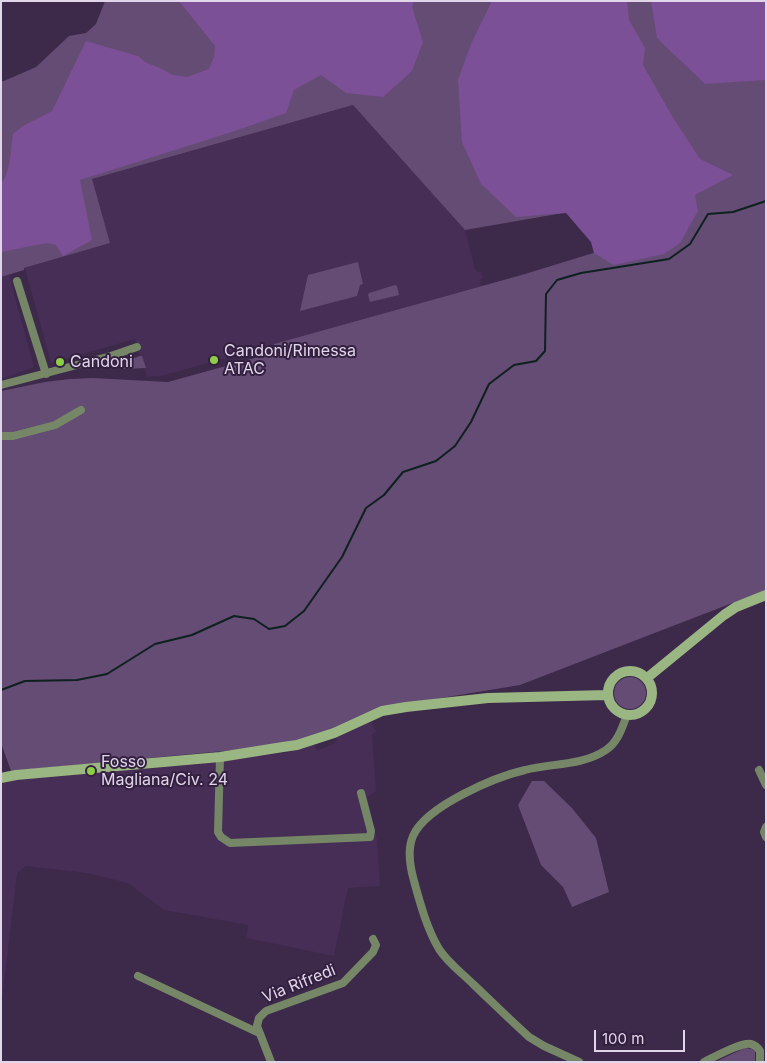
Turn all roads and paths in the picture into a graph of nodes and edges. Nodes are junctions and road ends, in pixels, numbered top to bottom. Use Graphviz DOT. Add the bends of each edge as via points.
graph roads {
  1 [pos="18,281"];
  2 [pos="137,347"];
  3 [pos="46,374"];
  4 [pos="1,385"];
  5 [pos="81,410"];
  6 [pos="1,436"];
  7 [pos="766,595"];
  8 [pos="647,678"];
  9 [pos="607,695"];
  10 [pos="628,715"];
  11 [pos="220,757"];
  12 [pos="759,770"];
  13 [pos="1,778"];
  14 [pos="766,785"];
  15 [pos="361,793"];
  16 [pos="766,828"];
  17 [pos="766,837"];
  18 [pos="373,939"];
  19 [pos="138,976"];
  20 [pos="259,1033"];
  21 [pos="756,1046"];
  22 [pos="766,1046"];
  23 [pos="762,1059"];
  24 [pos="272,1062"];
  25 [pos="579,1062"];
  26 [pos="704,1062"];
  1 -- 3 [label="street"];
  2 -- 3 [label="street"];
  3 -- 4 [label="street"];
  5 -- 6 [label="street" via="55,425"];
  7 -- 8 [label="street" via="724,614"];
  8 -- 9 [label="street" via="634,671 621,672 610,681"];
  8 -- 10 [label="street" via="652,693 648,707"];
  9 -- 10 [label="street" via="614,709"];
  9 -- 11 [label="street" via="488,698 406,707 382,711 334,733 297,745"];
  10 -- 25 [label="street" via="615,741 602,753 583,761 517,772 462,796 424,821 410,848 416,890 444,955 529,1037"];
  11 -- 13 [label="street"];
  11 -- 15 [label="street" via="218,832 230,843 370,837"];
  12 -- 14 [label="street"];
  16 -- 17 [label="street"];
  18 -- 20 [label="street, Via Rifredi" via="376,947 373,952 343,983 266,1011 258,1020"];
  19 -- 20 [label="street"];
  20 -- 24 [label="street"];
  21 -- 22 [label="street"];
  21 -- 23 [label="street"];
  21 -- 26 [label="street" via="750,1043 742,1045"];
}
